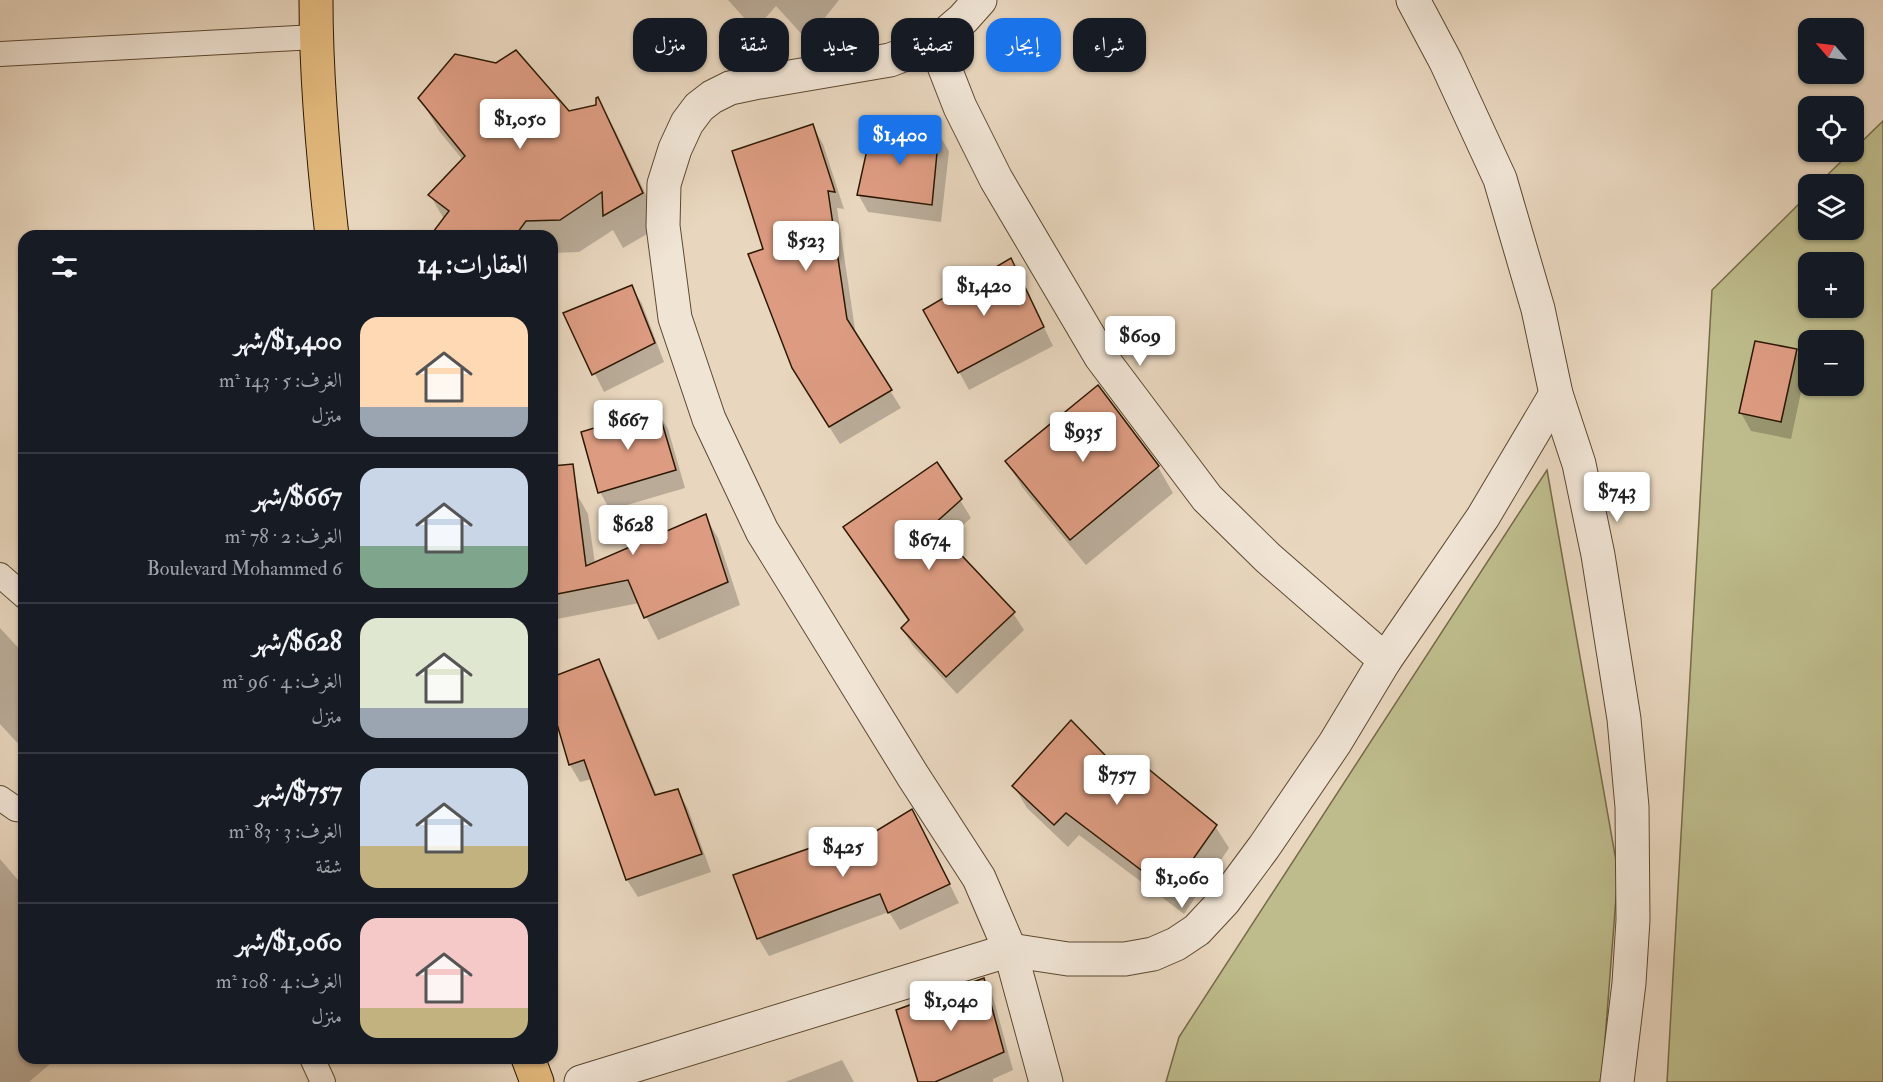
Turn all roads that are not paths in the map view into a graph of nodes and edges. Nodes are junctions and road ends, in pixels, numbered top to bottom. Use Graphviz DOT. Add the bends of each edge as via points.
graph roads {
  1 [pos="316,0"];
  2 [pos="980,0"];
  3 [pos="1413,0"];
  4 [pos="964,18"];
  5 [pos="316,37"];
  6 [pos="0,54"];
  7 [pos="891,60"];
  8 [pos="947,72"];
  9 [pos="331,230"];
  10 [pos="1556,394"];
  11 [pos="0,575"];
  12 [pos="18,591"];
  13 [pos="1385,660"];
  14 [pos="0,798"];
  15 [pos="18,809"];
  16 [pos="1010,950"];
  17 [pos="315,1064"];
  18 [pos="530,1064"];
  19 [pos="323,1082"];
  20 [pos="537,1082"];
  21 [pos="581,1082"];
  22 [pos="1046,1082"];
  23 [pos="1617,1082"];
  1 -- 5 [label="main road"];
  2 -- 4 [label="street"];
  3 -- 10 [label="street" via="1500,179 1538,309"];
  5 -- 6 [label="lane"];
  5 -- 9 [label="main road"];
  7 -- 16 [label="street" via="730,88 699,107 675,149 664,184 663,226 675,318 709,419 757,521 979,878"];
  8 -- 13 [label="street" via="996,179 1101,357 1207,498 1268,558"];
  10 -- 13 [label="street" via="1483,517"];
  10 -- 23 [label="street" via="1579,464 1598,555 1624,719 1632,807 1633,920"];
  11 -- 12 [label="lane"];
  13 -- 16 [label="street" via="1335,743 1264,847 1197,930 1153,954 1125,960 1068,959"];
  14 -- 15 [label="lane"];
  16 -- 21 [label="street"];
  16 -- 22 [label="street"];
  17 -- 19 [label="lane"];
  18 -- 20 [label="main road"];
}
